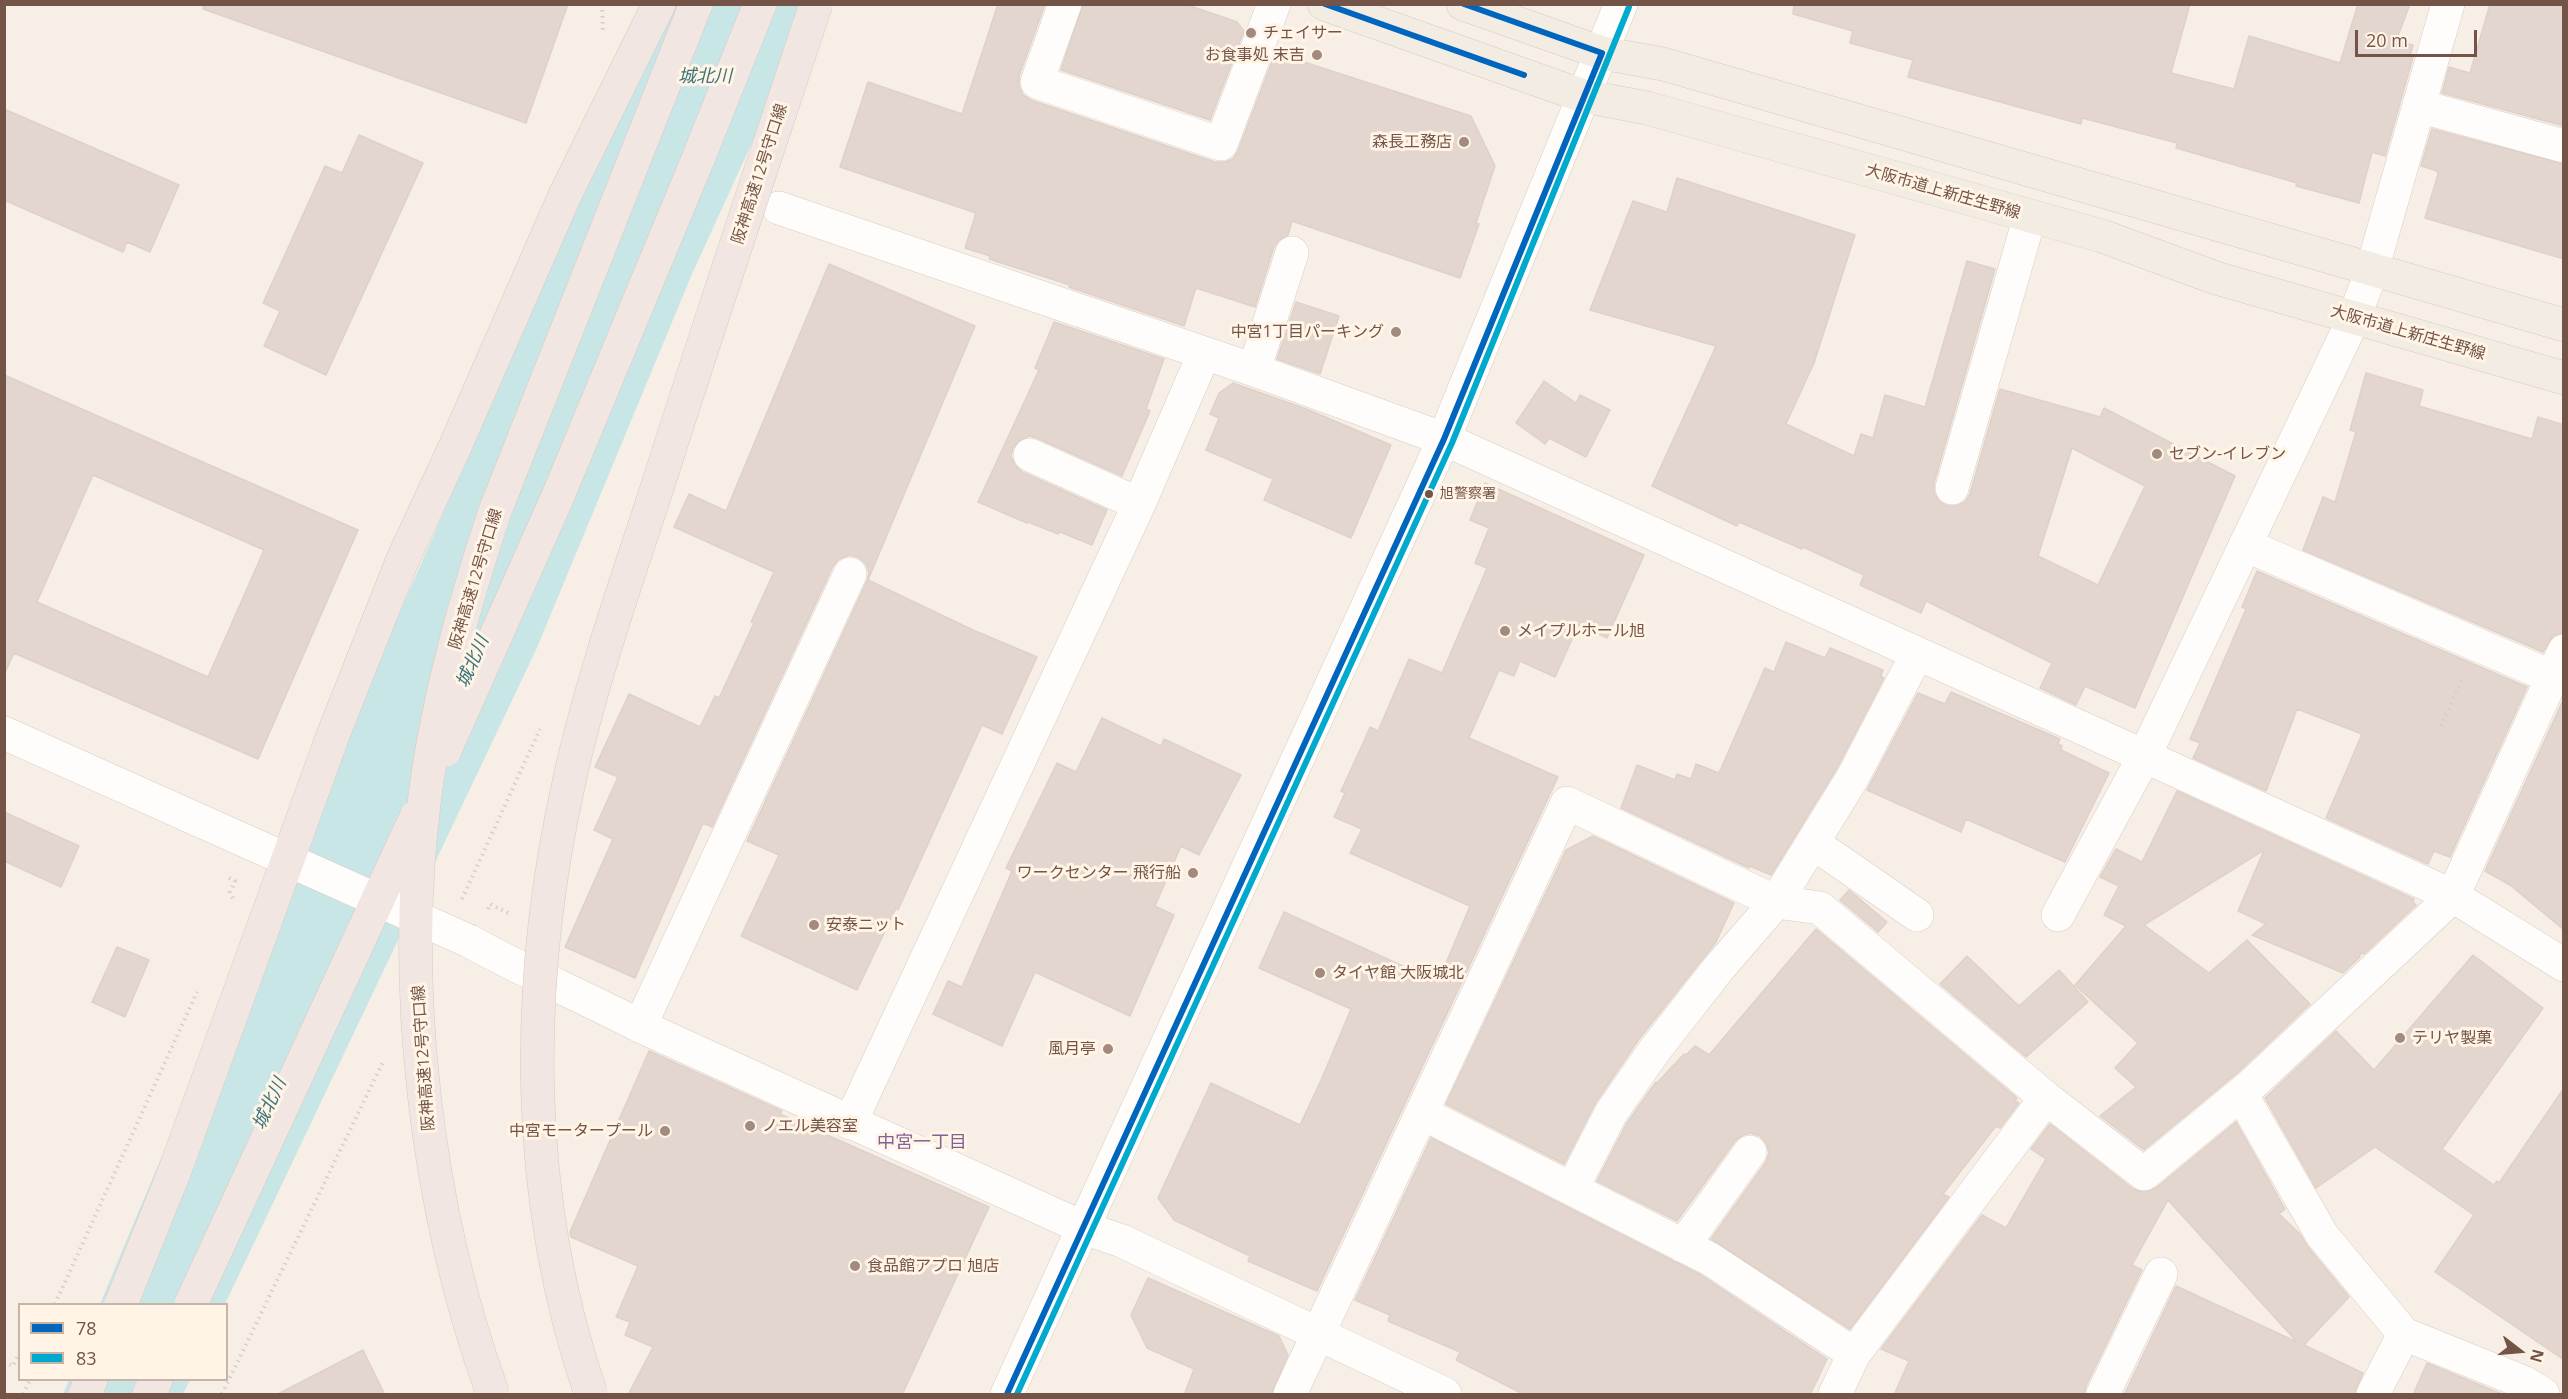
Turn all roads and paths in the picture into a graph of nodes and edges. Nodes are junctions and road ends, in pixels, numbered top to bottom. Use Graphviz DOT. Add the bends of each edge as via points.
graph roads {
  1 [pos="602,4"];
  2 [pos="659,4"];
  3 [pos="696,4"];
  4 [pos="760,4"];
  5 [pos="816,4"];
  6 [pos="1065,4"];
  7 [pos="1274,4"];
  8 [pos="1324,4"];
  9 [pos="1463,4"];
  10 [pos="1621,4"];
  11 [pos="2448,4"];
  12 [pos="603,34"];
  13 [pos="1602,53"];
  14 [pos="1583,96"];
  15 [pos="2419,106"];
  16 [pos="2564,146"];
  17 [pos="779,208"];
  18 [pos="2030,216"];
  19 [pos="1292,253"];
  20 [pos="2372,270"];
  21 [pos="2354,318"];
  22 [pos="2564,325"];
  23 [pos="1204,354"];
  24 [pos="1254,370"];
  25 [pos="2564,378"];
  26 [pos="1444,439"];
  27 [pos="1030,454"];
  28 [pos="1952,488"];
  29 [pos="1138,504"];
  30 [pos="2245,545"];
  31 [pos="850,574"];
  32 [pos="2479,644"];
  33 [pos="1917,654"];
  34 [pos="2556,674"];
  35 [pos="545,720"];
  36 [pos="2441,726"];
  37 [pos="4,733"];
  38 [pos="2144,758"];
  39 [pos="1813,843"];
  40 [pos="235,881"];
  41 [pos="2453,896"];
  42 [pos="462,900"];
  43 [pos="1776,902"];
  44 [pos="237,906"];
  45 [pos="1917,915"];
  46 [pos="2058,915"];
  47 [pos="2564,965"];
  48 [pos="198,991"];
  49 [pos="640,1026"];
  50 [pos="383,1061"];
  51 [pos="2241,1094"];
  52 [pos="2046,1098"];
  53 [pos="1422,1113"];
  54 [pos="850,1123"];
  55 [pos="1750,1152"];
  56 [pos="1572,1189"];
  57 [pos="1084,1228"];
  58 [pos="1683,1246"];
  59 [pos="2161,1274"];
  60 [pos="56,1303"];
  61 [pos="123,1303"];
  62 [pos="192,1303"];
  63 [pos="1317,1334"];
  64 [pos="2404,1334"];
  65 [pos="1854,1354"];
  66 [pos="18,1355"];
  67 [pos="4,1362"];
  68 [pos="30,1381"];
  69 [pos="91,1381"];
  70 [pos="156,1381"];
  71 [pos="23,1395"];
  72 [pos="85,1395"];
  73 [pos="149,1395"];
  74 [pos="222,1395"];
  75 [pos="494,1395"];
  76 [pos="591,1395"];
  77 [pos="1007,1395"];
  78 [pos="1290,1395"];
  79 [pos="1445,1395"];
  80 [pos="1835,1395"];
  81 [pos="2103,1395"];
  82 [pos="2373,1395"];
  83 [pos="2543,1395"];
  1 -- 12 [label="path"];
  2 -- 61 [label="highway, bridge" via="565,195 403,559 333,735"];
  3 -- 75 [label="highway, 阪神高速12号守口線, bridge" via="495,512 460,623 426,789 417,942 425,1107 452,1253"];
  4 -- 62 [label="highway, bridge" via="549,517"];
  5 -- 76 [label="highway, 阪神高速12号守口線, bridge" via="606,648 569,779 554,854 538,992 540,1138 554,1248"];
  6 -- 7 [label="street" via="1037,82 1221,144"];
  8 -- 14 [label="main road, 大阪市道上新庄生野線"];
  9 -- 13 [label="main road"];
  10 -- 13 [label="street"];
  11 -- 15 [label="street"];
  13 -- 14 [label="street"];
  13 -- 20 [label="main road" via="1668,66"];
  14 -- 18 [label="main road, 大阪市道上新庄生野線" via="1647,108"];
  14 -- 26 [label="street"];
  15 -- 16 [label="street"];
  15 -- 20 [label="street"];
  17 -- 23 [label="street"];
  18 -- 21 [label="main road, 大阪市道上新庄生野線" via="2102,236 2216,278"];
  18 -- 28 [label="street"];
  19 -- 24 [label="street"];
  20 -- 21 [label="street"];
  20 -- 22 [label="main road"];
  21 -- 25 [label="main road, 大阪市道上新庄生野線"];
  21 -- 30 [label="street"];
  23 -- 24 [label="street"];
  23 -- 29 [label="street"];
  24 -- 26 [label="street"];
  26 -- 33 [label="street"];
  26 -- 57 [label="street"];
  27 -- 29 [label="street"];
  29 -- 54 [label="street"];
  30 -- 32 [label="street"];
  30 -- 38 [label="street"];
  31 -- 49 [label="street"];
  32 -- 34 [label="street"];
  32 -- 36 [label="path"];
  33 -- 38 [label="street"];
  33 -- 39 [label="street" via="1853,777"];
  34 -- 41 [label="street"];
  35 -- 42 [label="path"];
  37 -- 49 [label="street, bridge" via="469,941"];
  38 -- 41 [label="street"];
  38 -- 46 [label="street"];
  39 -- 43 [label="street"];
  39 -- 45 [label="street"];
  40 -- 44 [label="path" via="230,892"];
  41 -- 47 [label="street"];
  41 -- 51 [label="street"];
  43 -- 52 [label="street" via="1820,908"];
  43 -- 53 [label="street" via="1568,803"];
  43 -- 56 [label="street" via="1654,1051 1611,1113"];
  48 -- 60 [label="path"];
  49 -- 54 [label="street"];
  50 -- 74 [label="path"];
  51 -- 52 [label="street" via="2144,1174"];
  51 -- 64 [label="street" via="2322,1235"];
  52 -- 65 [label="street"];
  53 -- 56 [label="street"];
  53 -- 63 [label="street"];
  54 -- 57 [label="street"];
  55 -- 58 [label="street"];
  56 -- 58 [label="street"];
  57 -- 63 [label="street" via="1122,1241"];
  57 -- 77 [label="street"];
  58 -- 65 [label="street" via="1710,1259"];
  59 -- 81 [label="street"];
  63 -- 78 [label="street"];
  63 -- 79 [label="street"];
  64 -- 82 [label="street"];
  64 -- 83 [label="street" via="2523,1382"];
  65 -- 80 [label="street"];
  66 -- 67 [label="path" via="13,1366"];
  68 -- 71 [label="path"];
  69 -- 72 [label="highway"];
  70 -- 73 [label="highway"];
}
